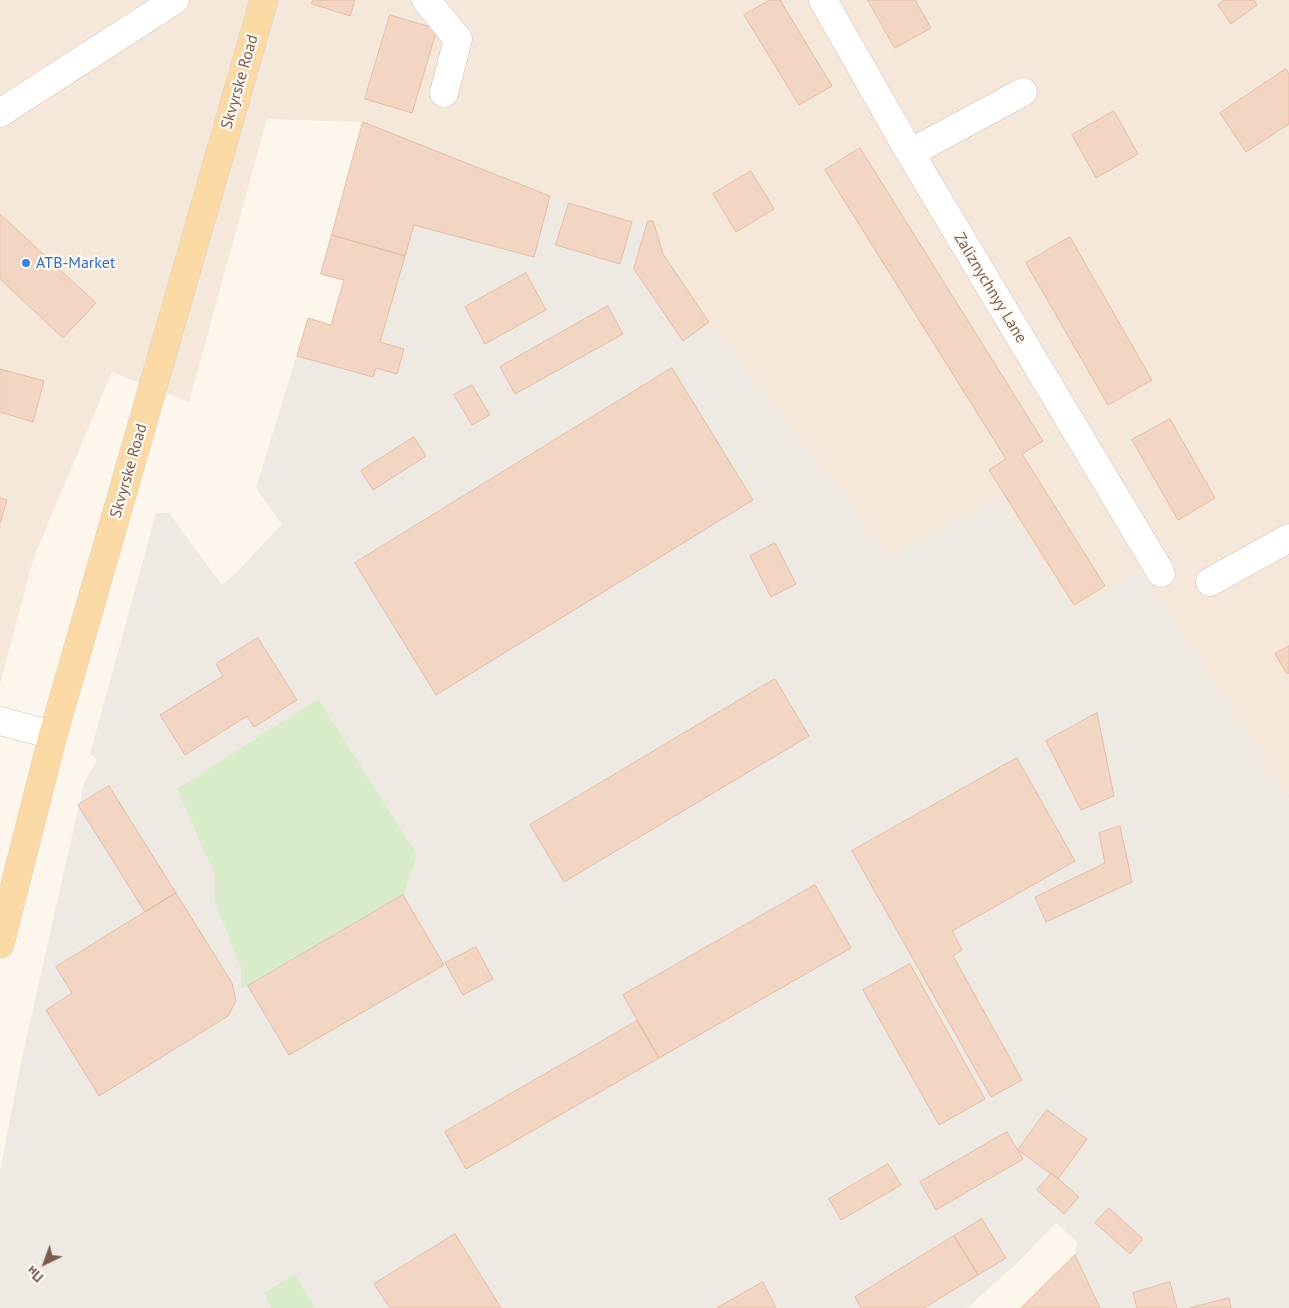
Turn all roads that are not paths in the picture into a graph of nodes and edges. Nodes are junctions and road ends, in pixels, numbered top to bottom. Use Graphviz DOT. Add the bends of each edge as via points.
graph roads {
  1 [pos="175,0"];
  2 [pos="264,0"];
  3 [pos="426,0"];
  4 [pos="822,0"];
  5 [pos="1023,92"];
  6 [pos="444,93"];
  7 [pos="0,113"];
  8 [pos="910,153"];
  9 [pos="1289,538"];
  10 [pos="1161,573"];
  11 [pos="1210,582"];
  12 [pos="0,721"];
  13 [pos="53,735"];
  14 [pos="0,944"];
  1 -- 7 [label="street"];
  2 -- 13 [label="main road, Skvyrske Road"];
  3 -- 6 [label="street" via="458,39"];
  4 -- 8 [label="street, Zaliznychnyy Lane"];
  5 -- 8 [label="street"];
  8 -- 10 [label="street, Zaliznychnyy Lane"];
  9 -- 11 [label="street"];
  12 -- 13 [label="street"];
  13 -- 14 [label="main road, Skvyrske Road"];
}
